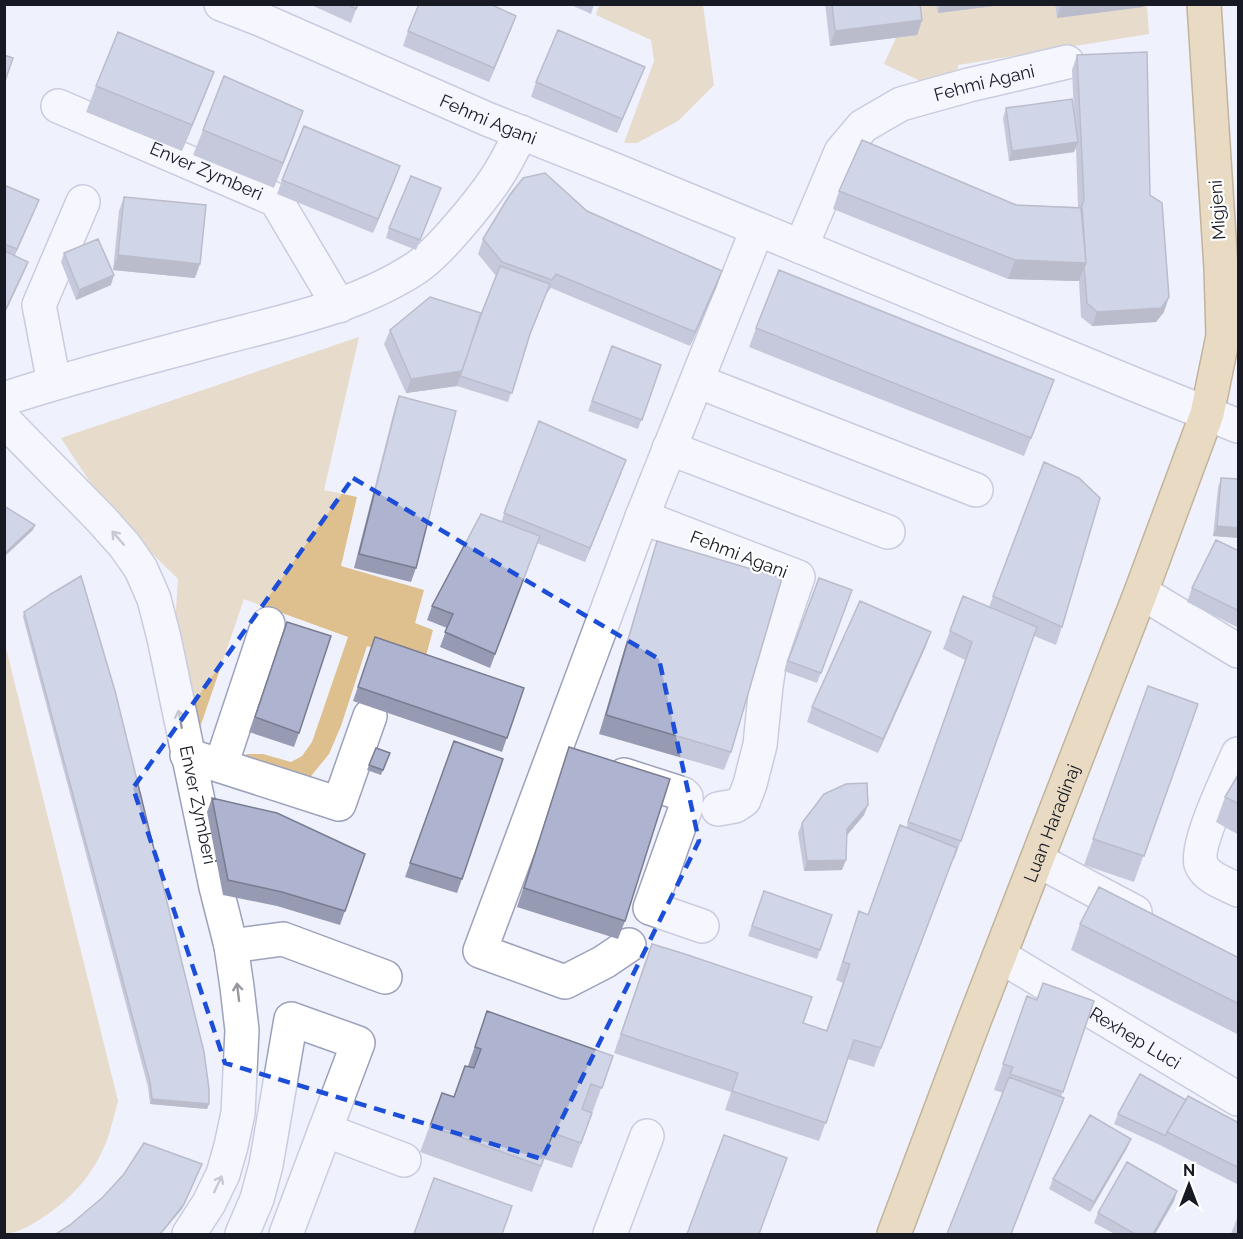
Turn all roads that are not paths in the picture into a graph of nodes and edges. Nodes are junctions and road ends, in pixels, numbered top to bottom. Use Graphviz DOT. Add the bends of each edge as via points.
graph roads {
  1 [pos="221,4"];
  2 [pos="1204,4"];
  3 [pos="1067,62"];
  4 [pos="58,106"];
  5 [pos="521,132"];
  6 [pos="83,202"];
  7 [pos="757,230"];
  8 [pos="801,247"];
  9 [pos="339,306"];
  10 [pos="697,381"];
  11 [pos="54,383"];
  12 [pos="4,399"];
  13 [pos="1207,414"];
  14 [pos="4,420"];
  15 [pos="1239,426"];
  16 [pos="669,448"];
  17 [pos="976,490"];
  18 [pos="642,517"];
  19 [pos="888,532"];
  20 [pos="1142,592"];
  21 [pos="268,624"];
  22 [pos="1239,651"];
  23 [pos="370,716"];
  24 [pos="554,752"];
  25 [pos="1239,754"];
  26 [pos="188,755"];
  27 [pos="221,765"];
  28 [pos="718,809"];
  29 [pos="1037,860"];
  30 [pos="1239,891"];
  31 [pos="702,926"];
  32 [pos="1163,926"];
  33 [pos="629,945"];
  34 [pos="231,946"];
  35 [pos="1000,956"];
  36 [pos="385,978"];
  37 [pos="1239,1099"];
  38 [pos="326,1130"];
  39 [pos="647,1136"];
  40 [pos="404,1160"];
  41 [pos="189,1234"];
  42 [pos="242,1234"];
  43 [pos="286,1234"];
  44 [pos="610,1234"];
  45 [pos="894,1234"];
  1 -- 5 [label="street, Fehmi Agani"];
  2 -- 13 [label="main road, Migjeni" via="1223,336"];
  3 -- 8 [label="street, Fehmi Agani" via="901,104 863,126 841,152"];
  4 -- 9 [label="street, Enver Zymberi" via="276,200"];
  5 -- 7 [label="street, Fehmi Agani"];
  5 -- 9 [label="street" via="495,180 445,242 418,267 379,290"];
  6 -- 11 [label="street" via="39,305"];
  7 -- 8 [label="street, Fehmi Agani"];
  7 -- 10 [label="street"];
  8 -- 13 [label="street, Fehmi Agani"];
  9 -- 11 [label="street"];
  10 -- 16 [label="street"];
  10 -- 17 [label="street"];
  11 -- 12 [label="street"];
  13 -- 15 [label="street, Fehmi Agani"];
  13 -- 20 [label="main road, Luan Haradinaj"];
  26 -- 14 [label="street, Enver Zymberi, one-way" via="157,609 141,569 101,519"];
  16 -- 18 [label="street"];
  16 -- 19 [label="street"];
  18 -- 24 [label="street"];
  18 -- 28 [label="street, Fehmi Agani" via="798,577 770,659 760,745 750,784 744,800"];
  20 -- 22 [label="street"];
  20 -- 29 [label="main road, Luan Haradinaj"];
  21 -- 27 [label="street"];
  23 -- 27 [label="street" via="339,804"];
  24 -- 31 [label="street" via="686,797 686,807 650,908"];
  24 -- 33 [label="street" via="480,951 565,982"];
  25 -- 30 [label="street" via="1200,852 1202,865 1210,875"];
  26 -- 27 [label="street"];
  26 -- 34 [label="street, Enver Zymberi"];
  29 -- 32 [label="street"];
  29 -- 35 [label="main road, Luan Haradinaj"];
  34 -- 36 [label="street" via="283,939"];
  41 -- 34 [label="street, Enver Zymberi, one-way" via="223,1174 238,1113 242,1030"];
  35 -- 37 [label="street, Rexhep Luci"];
  35 -- 45 [label="main road, Luan Haradinaj"];
  38 -- 40 [label="street"];
  38 -- 42 [label="street" via="358,1043 291,1019 266,1165"];
  38 -- 43 [label="street"];
  39 -- 44 [label="street"];
}
